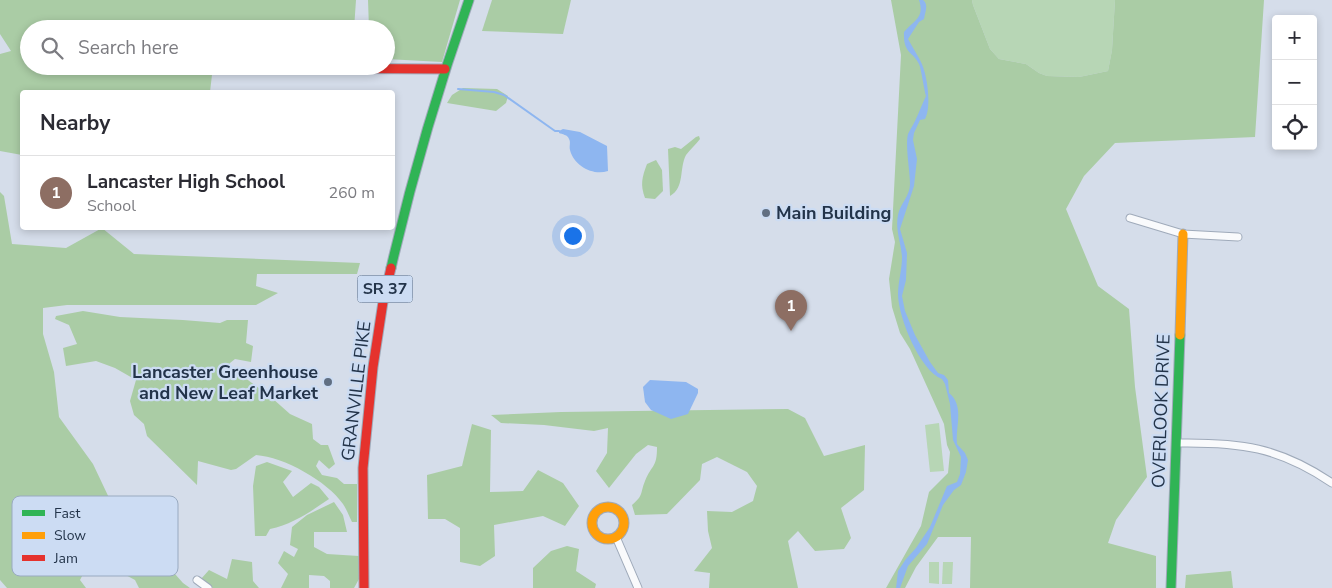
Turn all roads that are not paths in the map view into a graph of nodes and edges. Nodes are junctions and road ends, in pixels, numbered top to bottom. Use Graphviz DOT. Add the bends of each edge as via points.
graph roads {
  1 [pos="469,0"];
  2 [pos="395,69"];
  3 [pos="445,69"];
  4 [pos="1130,218"];
  5 [pos="1184,234"];
  6 [pos="1238,237"];
  7 [pos="1177,443"];
  8 [pos="1332,483"];
  9 [pos="616,537"];
  10 [pos="197,580"];
  11 [pos="208,588"];
  12 [pos="364,588"];
  13 [pos="638,588"];
  14 [pos="1171,588"];
  1 -- 3 [label="main road, GRANVILLE PIKE / SR 37"];
  2 -- 3 [label="main road"];
  3 -- 12 [label="main road, GRANVILLE PIKE / SR 37" via="400,224 377,340 363,468"];
  4 -- 5 [label="street"];
  5 -- 6 [label="street"];
  5 -- 7 [label="main road, OVERLOOK DRIVE"];
  7 -- 8 [label="street" via="1224,444 1280,454 1305,465"];
  7 -- 14 [label="main road, OVERLOOK DRIVE"];
  9 -- 13 [label="street"];
  10 -- 11 [label="street"];
}
